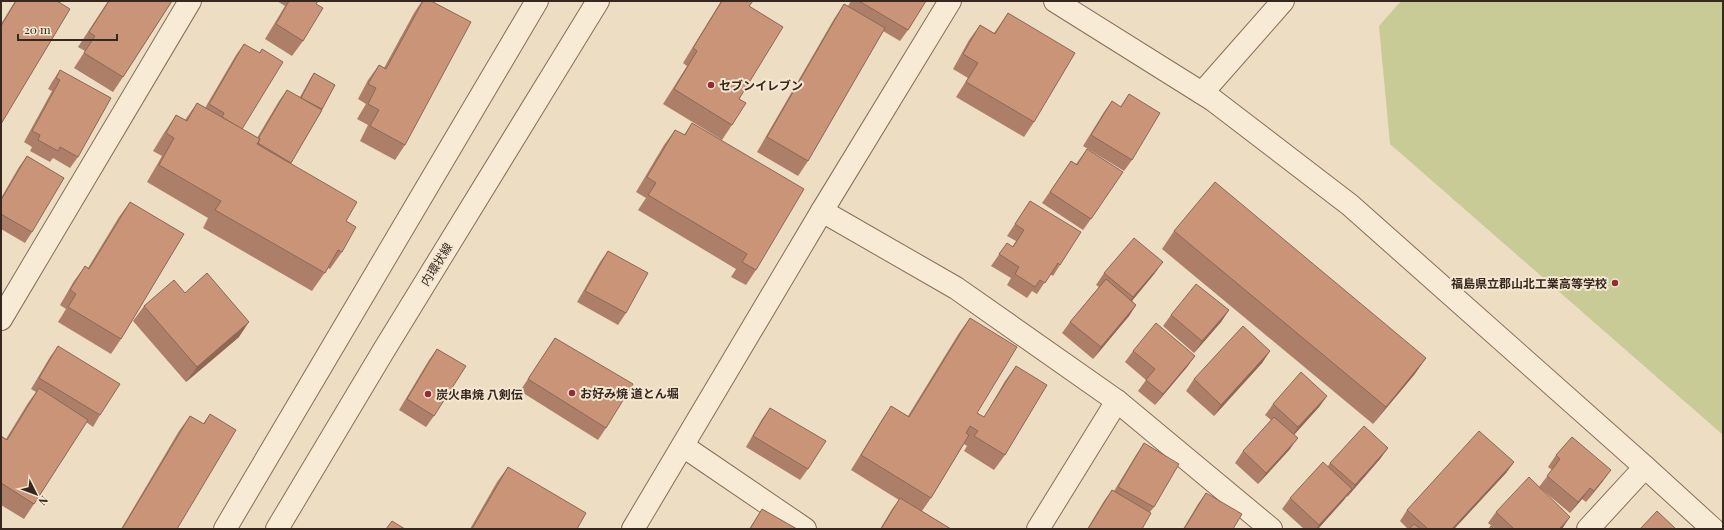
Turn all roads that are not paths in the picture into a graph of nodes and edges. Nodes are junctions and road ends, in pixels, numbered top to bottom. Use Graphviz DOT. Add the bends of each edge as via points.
graph roads {
  1 [pos="190,1"];
  2 [pos="537,1"];
  3 [pos="598,1"];
  4 [pos="950,1"];
  5 [pos="1055,1"];
  6 [pos="1283,1"];
  7 [pos="1202,93"];
  8 [pos="822,211"];
  9 [pos="1,319"];
  10 [pos="1117,401"];
  11 [pos="682,446"];
  12 [pos="1645,467"];
  13 [pos="225,529"];
  14 [pos="277,529"];
  15 [pos="633,529"];
  16 [pos="805,529"];
  17 [pos="1038,529"];
  18 [pos="1271,529"];
  19 [pos="1588,529"];
  20 [pos="1713,529"];
  1 -- 9 [label="street"];
  2 -- 13 [label="street"];
  3 -- 14 [label="street, 内環状線"];
  4 -- 8 [label="street"];
  5 -- 7 [label="street"];
  6 -- 7 [label="street"];
  7 -- 12 [label="street" via="1350,205"];
  8 -- 10 [label="street" via="956,288"];
  8 -- 11 [label="street"];
  10 -- 17 [label="street"];
  10 -- 18 [label="street"];
  11 -- 15 [label="street"];
  11 -- 16 [label="street"];
  12 -- 19 [label="street"];
  12 -- 20 [label="street"];
}
